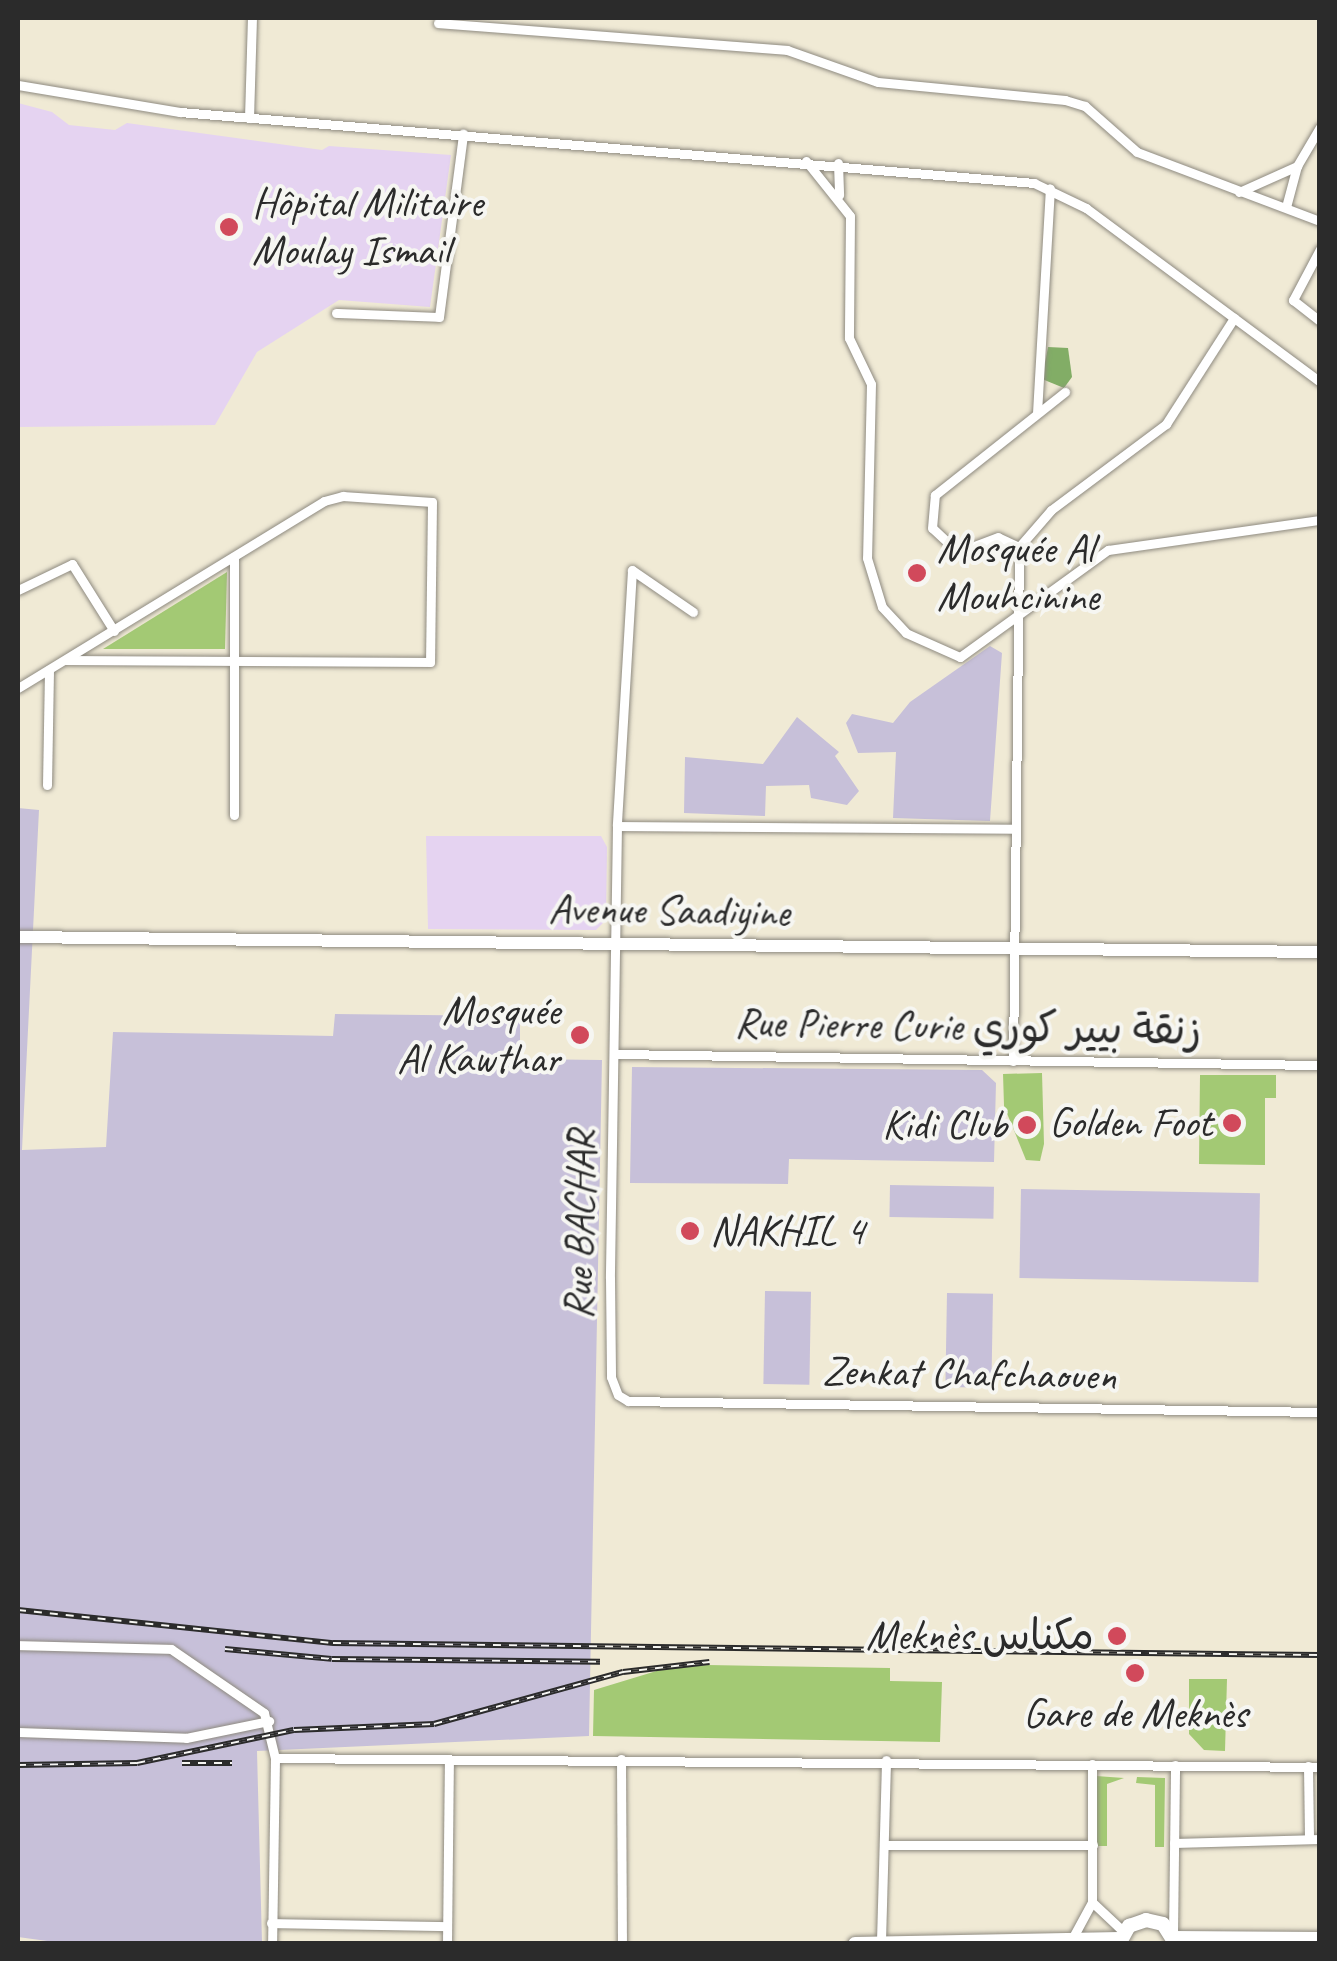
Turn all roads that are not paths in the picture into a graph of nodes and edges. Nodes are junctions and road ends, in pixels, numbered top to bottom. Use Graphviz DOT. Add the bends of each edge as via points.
graph roads {
  1 [pos="252,18"];
  2 [pos="438,23"];
  3 [pos="18,85"];
  4 [pos="249,118"];
  5 [pos="1320,127"];
  6 [pos="462,134"];
  7 [pos="806,161"];
  8 [pos="838,163"];
  9 [pos="1297,166"];
  10 [pos="1050,188"];
  11 [pos="1238,192"];
  12 [pos="839,195"];
  13 [pos="1286,207"];
  14 [pos="1320,222"];
  15 [pos="1320,249"];
  16 [pos="336,313"];
  17 [pos="1234,318"];
  18 [pos="1320,320"];
  19 [pos="1320,382"];
  20 [pos="1064,392"];
  21 [pos="1037,413"];
  22 [pos="1320,520"];
  23 [pos="1019,547"];
  24 [pos="234,557"];
  25 [pos="18,590"];
  26 [pos="693,612"];
  27 [pos="1015,619"];
  28 [pos="114,631"];
  29 [pos="66,660"];
  30 [pos="232,660"];
  31 [pos="50,670"];
  32 [pos="18,688"];
  33 [pos="47,786"];
  34 [pos="234,815"];
  35 [pos="617,826"];
  36 [pos="1011,830"];
  37 [pos="18,937"];
  38 [pos="616,942"];
  39 [pos="1011,948"];
  40 [pos="1320,952"];
  41 [pos="616,1054"];
  42 [pos="1013,1061"];
  43 [pos="1320,1065"];
  44 [pos="618,1395"];
  45 [pos="1320,1412"];
  46 [pos="18,1645"];
  47 [pos="268,1721"];
  48 [pos="18,1732"];
  49 [pos="275,1758"];
  50 [pos="449,1759"];
  51 [pos="620,1760"];
  52 [pos="886,1760"];
  53 [pos="1092,1764"];
  54 [pos="1174,1765"];
  55 [pos="1308,1766"];
  56 [pos="1320,1766"];
  57 [pos="1314,1839"];
  58 [pos="1174,1843"];
  59 [pos="886,1845"];
  60 [pos="1093,1845"];
  61 [pos="1092,1902"];
  62 [pos="271,1923"];
  63 [pos="447,1926"];
  64 [pos="1121,1938"];
  65 [pos="1320,1939"];
  66 [pos="1071,1940"];
  67 [pos="881,1941"];
  68 [pos="1174,1941"];
  69 [pos="272,1944"];
  70 [pos="446,1944"];
  71 [pos="622,1944"];
  72 [pos="855,1944"];
  1 -- 4 [label="street"];
  2 -- 11 [label="street" via="786,50 878,82 1065,100 1085,106 1137,152"];
  3 -- 4 [label="street"];
  4 -- 6 [label="street"];
  5 -- 9 [label="street"];
  6 -- 7 [label="street"];
  6 -- 16 [label="street" via="439,317"];
  7 -- 8 [label="street"];
  7 -- 12 [label="street"];
  8 -- 10 [label="street"];
  8 -- 12 [label="street"];
  9 -- 11 [label="street"];
  9 -- 13 [label="street"];
  10 -- 17 [label="street"];
  10 -- 21 [label="street"];
  11 -- 13 [label="street"];
  12 -- 27 [label="street" via="852,232 850,346 871,384 864,489 872,584 906,633 960,657"];
  13 -- 14 [label="street"];
  15 -- 18 [label="street" via="1293,300"];
  17 -- 19 [label="street"];
  17 -- 23 [label="street" via="1166,424 1051,510"];
  20 -- 21 [label="street"];
  21 -- 23 [label="street" via="935,495 932,528 958,552 998,538"];
  22 -- 27 [label="street" via="1126,544 1089,560"];
  23 -- 27 [label="street"];
  24 -- 28 [label="street"];
  24 -- 30 [label="street"];
  24 -- 30 [label="street" via="324,501 343,496 432,502 430,662"];
  25 -- 28 [label="street" via="72,564"];
  26 -- 35 [label="street, Rue BACHAR" via="632,570"];
  27 -- 36 [label="street"];
  28 -- 29 [label="street"];
  29 -- 30 [label="street"];
  29 -- 31 [label="street"];
  30 -- 34 [label="street"];
  31 -- 32 [label="street"];
  31 -- 33 [label="street"];
  35 -- 36 [label="street"];
  35 -- 38 [label="street, Rue BACHAR"];
  36 -- 39 [label="street"];
  37 -- 38 [label="main road, Avenue Saadiyine"];
  38 -- 39 [label="main road, Avenue Saadiyine"];
  38 -- 41 [label="street, Rue BACHAR"];
  39 -- 40 [label="main road, Avenue Saadiyine"];
  39 -- 42 [label="street"];
  41 -- 42 [label="street, Rue Pierre Curie زنقة بيير كوري"];
  41 -- 44 [label="street, Rue BACHAR" via="610,1377"];
  42 -- 43 [label="street, Rue Pierre Curie زنقة بيير كوري"];
  44 -- 45 [label="street, Zenkat Chafchaouen"];
  46 -- 47 [label="street" via="171,1649 255,1704"];
  47 -- 48 [label="street" via="172,1738"];
  47 -- 49 [label="street"];
  49 -- 50 [label="street"];
  49 -- 62 [label="street"];
  50 -- 51 [label="street"];
  50 -- 63 [label="street"];
  51 -- 52 [label="street"];
  51 -- 71 [label="street"];
  52 -- 53 [label="street"];
  52 -- 59 [label="street"];
  53 -- 54 [label="street"];
  53 -- 60 [label="street"];
  54 -- 55 [label="street"];
  54 -- 58 [label="street"];
  55 -- 56 [label="street"];
  55 -- 57 [label="street"];
  57 -- 58 [label="street"];
  58 -- 68 [label="street"];
  59 -- 60 [label="street"];
  59 -- 67 [label="street"];
  60 -- 61 [label="street"];
  61 -- 64 [label="street"];
  61 -- 66 [label="street"];
  62 -- 63 [label="street"];
  62 -- 69 [label="street"];
  63 -- 70 [label="street"];
  64 -- 66 [label="main road"];
  64 -- 68 [label="main road" via="1137,1922 1154,1921"];
  65 -- 68 [label="main road"];
  66 -- 67 [label="main road"];
  67 -- 72 [label="main road"];
}
